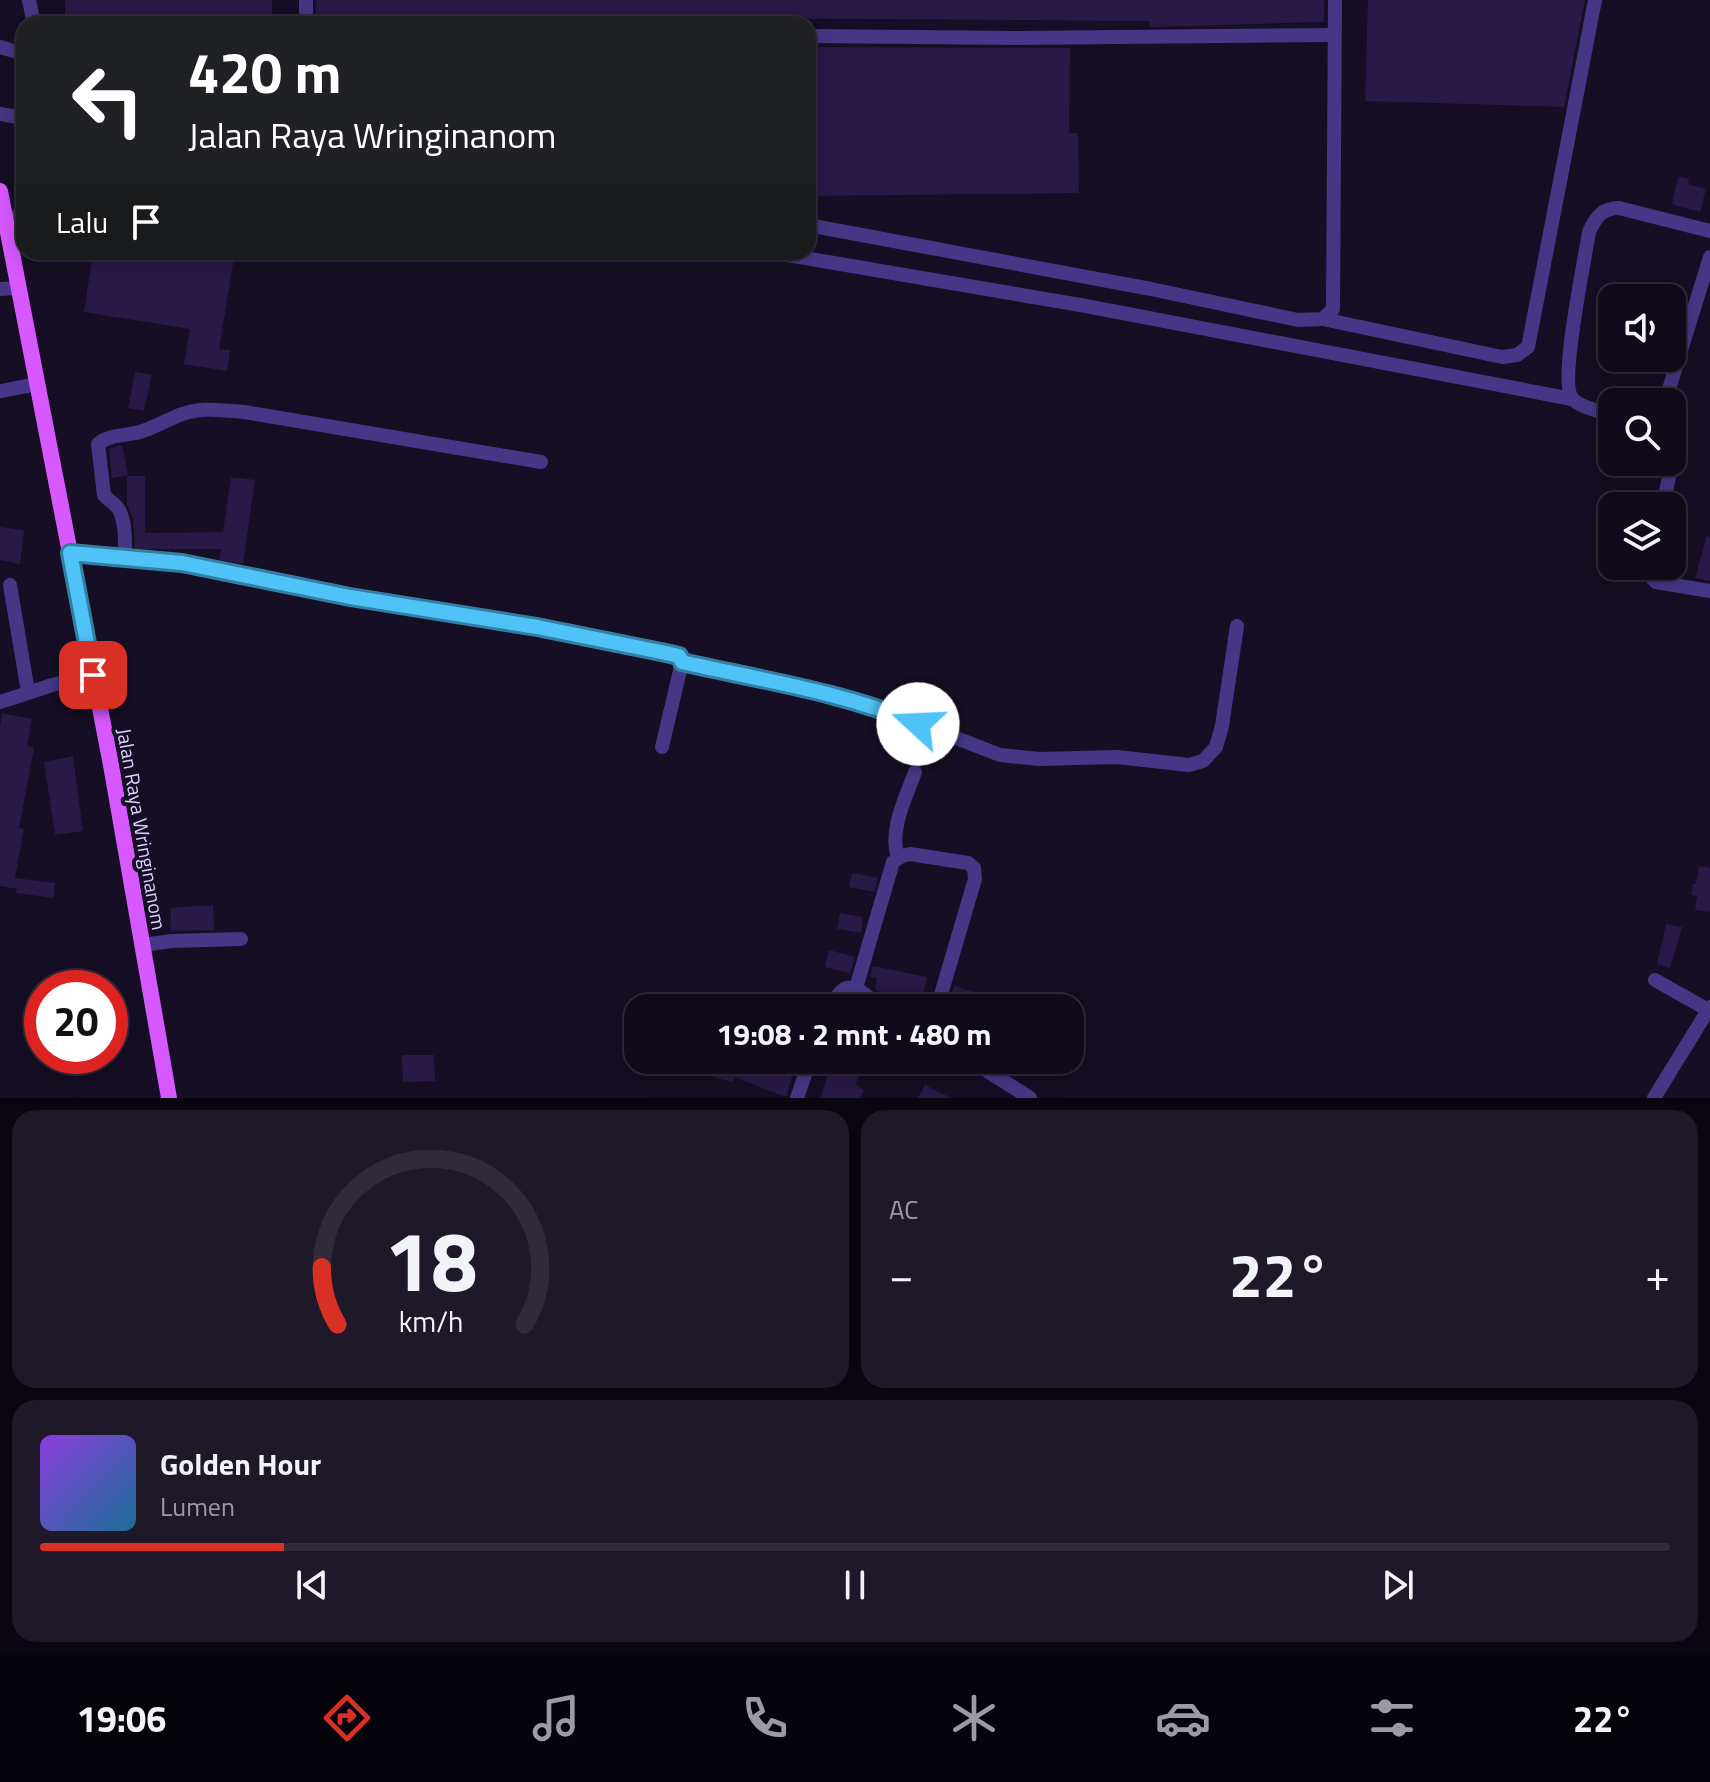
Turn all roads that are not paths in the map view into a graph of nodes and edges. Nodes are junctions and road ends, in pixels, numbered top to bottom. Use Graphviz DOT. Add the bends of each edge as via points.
graph roads {
  1 [pos="1335,0"];
  2 [pos="1595,0"];
  3 [pos="1334,35"];
  4 [pos="816,36"];
  5 [pos="0,191"];
  6 [pos="16,217"];
  7 [pos="5,219"];
  8 [pos="816,226"];
  9 [pos="1710,231"];
  10 [pos="1710,257"];
  11 [pos="816,260"];
  12 [pos="8,288"];
  13 [pos="1323,319"];
  14 [pos="30,386"];
  15 [pos="1669,388"];
  16 [pos="0,391"];
  17 [pos="1572,399"];
  18 [pos="1598,410"];
  19 [pos="541,462"];
  20 [pos="70,553"];
  21 [pos="125,559"];
  22 [pos="1654,580"];
  23 [pos="10,585"];
  24 [pos="1710,591"];
  25 [pos="1237,626"];
  26 [pos="682,662"];
  27 [pos="87,677"];
  28 [pos="28,692"];
  29 [pos="0,702"];
  30 [pos="662,747"];
  31 [pos="915,772"];
  32 [pos="898,858"];
  33 [pos="241,939"];
  34 [pos="142,945"];
  35 [pos="1655,980"];
  36 [pos="856,988"];
  37 [pos="838,994"];
  38 [pos="865,994"];
  39 [pos="941,994"];
  40 [pos="1709,1009"];
  41 [pos="805,1074"];
  42 [pos="992,1074"];
  43 [pos="169,1098"];
  44 [pos="797,1098"];
  45 [pos="1030,1098"];
  46 [pos="1654,1098"];
  1 -- 3 [label="street"];
  2 -- 13 [label="street" via="1528,347 1502,357"];
  3 -- 4 [label="street"];
  3 -- 13 [label="street" via="1333,309"];
  5 -- 7 [label="main road, Jalan Raya Wringinanom"];
  6 -- 7 [label="street"];
  7 -- 12 [label="main road, Jalan Raya Wringinanom"];
  8 -- 13 [label="street" via="1298,320"];
  9 -- 17 [label="street" via="1619,208 1602,212 1589,232 1568,364"];
  10 -- 15 [label="street"];
  11 -- 17 [label="street"];
  12 -- 14 [label="main road, Jalan Raya Wringinanom"];
  14 -- 16 [label="street"];
  14 -- 20 [label="main road, Jalan Raya Wringinanom"];
  17 -- 18 [label="street"];
  19 -- 21 [label="street" via="244,412 194,411 98,444 104,495 121,514"];
  20 -- 21 [label="street"];
  20 -- 27 [label="main road, Jalan Raya Wringinanom"];
  21 -- 26 [label="street" via="182,563 537,627 679,656"];
  22 -- 24 [label="street"];
  23 -- 28 [label="street"];
  25 -- 26 [label="street" via="1216,747 1203,761 1189,765 1117,757 1000,755 897,715"];
  26 -- 30 [label="street"];
  27 -- 28 [label="street"];
  27 -- 34 [label="main road, Jalan Raya Wringinanom"];
  28 -- 29 [label="street"];
  31 -- 32 [label="street" via="895,829"];
  32 -- 36 [label="street"];
  32 -- 39 [label="street" via="910,854 974,868"];
  33 -- 34 [label="street"];
  34 -- 43 [label="main road, Jalan Raya Wringinanom"];
  35 -- 40 [label="street"];
  36 -- 37 [label="street"];
  36 -- 38 [label="street"];
  40 -- 46 [label="street"];
  41 -- 44 [label="street"];
  42 -- 45 [label="street"];
}
